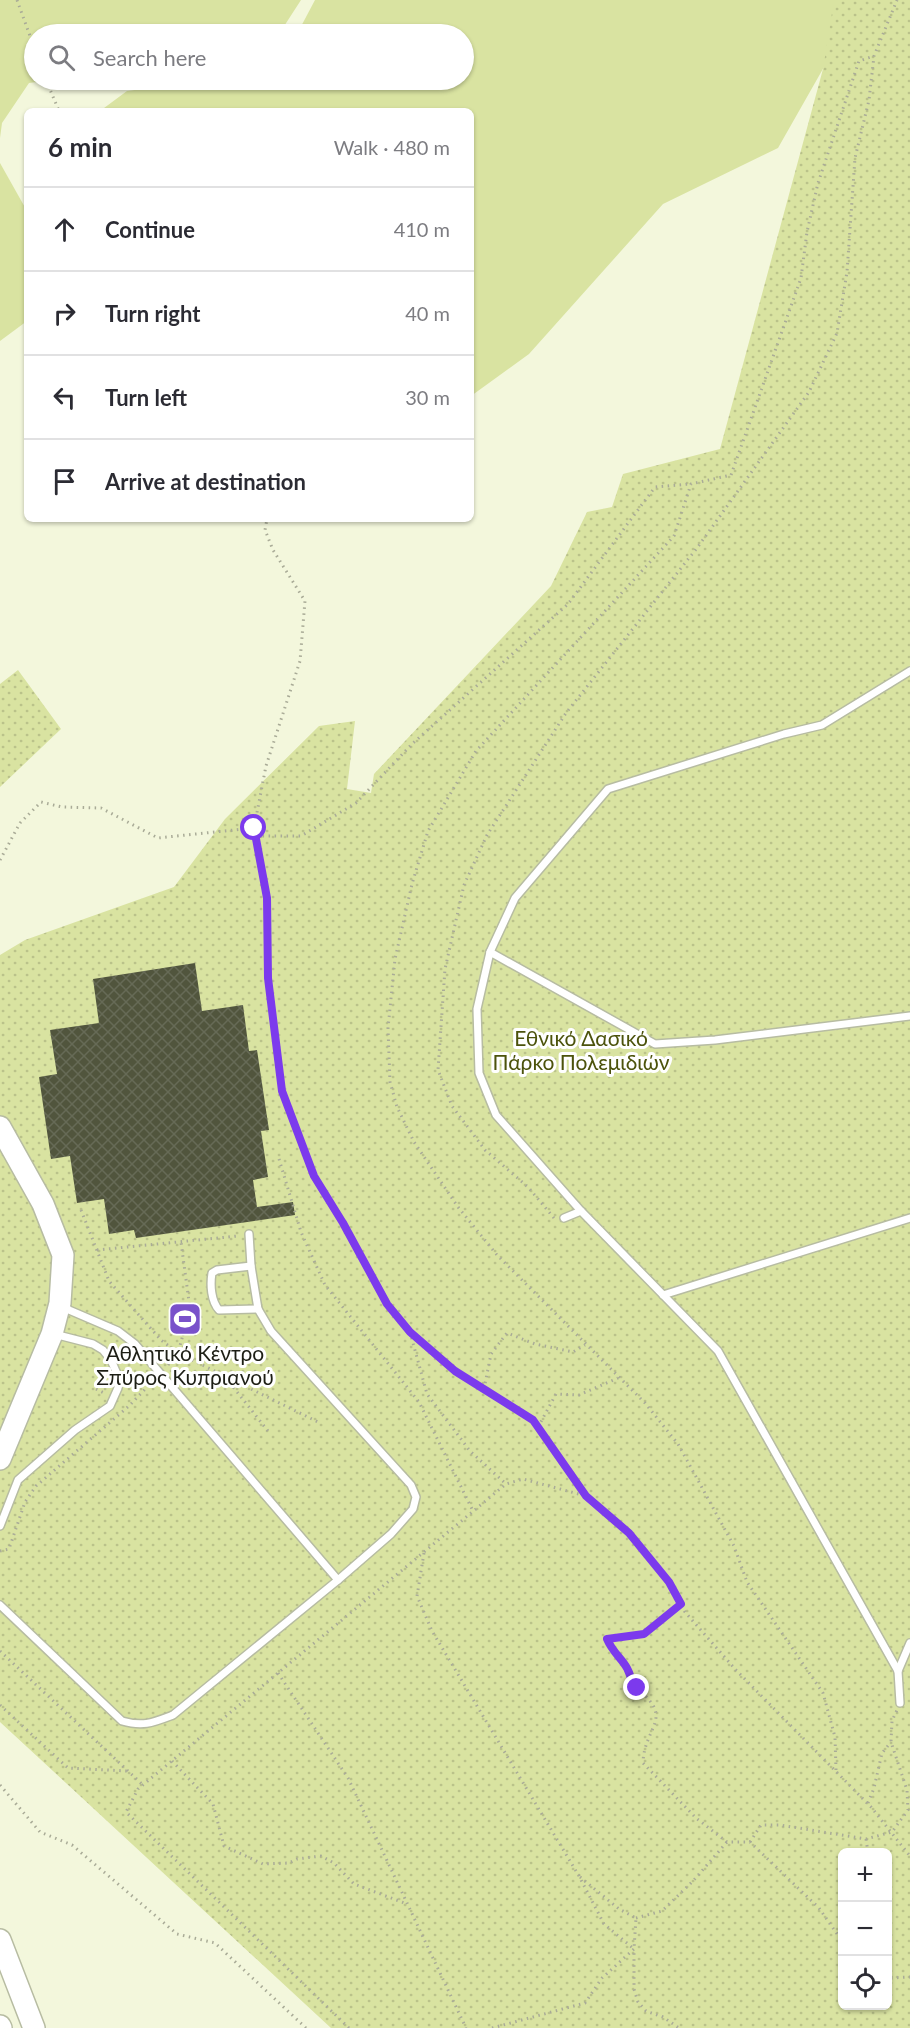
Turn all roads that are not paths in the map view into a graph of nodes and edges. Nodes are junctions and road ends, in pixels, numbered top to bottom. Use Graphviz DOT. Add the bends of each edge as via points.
graph roads {
  1 [pos="910,671"];
  2 [pos="490,952"];
  3 [pos="910,1016"];
  4 [pos="0,1127"];
  5 [pos="581,1211"];
  6 [pos="564,1218"];
  7 [pos="910,1218"];
  8 [pos="249,1234"];
  9 [pos="251,1266"];
  10 [pos="663,1295"];
  11 [pos="60,1302"];
  12 [pos="258,1309"];
  13 [pos="52,1334"];
  14 [pos="0,1459"];
  15 [pos="0,1526"];
  16 [pos="338,1580"];
  17 [pos="0,1605"];
  18 [pos="910,1643"];
  19 [pos="898,1671"];
  20 [pos="900,1703"];
  21 [pos="0,1940"];
  22 [pos="34,2028"];
  1 -- 2 [label="lane" via="822,726 608,789 515,898"];
  2 -- 3 [label="lane" via="655,1044"];
  2 -- 5 [label="lane" via="477,1009 479,1073 496,1115"];
  4 -- 11 [label="main road" via="43,1204 63,1255"];
  5 -- 6 [label="lane"];
  5 -- 10 [label="lane"];
  7 -- 10 [label="lane"];
  8 -- 9 [label="lane"];
  9 -- 12 [label="lane"];
  9 -- 12 [label="lane" via="212,1274 214,1304 219,1310"];
  10 -- 19 [label="lane" via="718,1351"];
  11 -- 13 [label="main road"];
  11 -- 16 [label="lane" via="69,1310 118,1331 135,1344"];
  12 -- 16 [label="lane" via="271,1331 411,1485 416,1497 413,1509 392,1534"];
  13 -- 14 [label="main road"];
  13 -- 15 [label="lane" via="103,1350 118,1376 118,1388 110,1406 75,1430 18,1480"];
  16 -- 17 [label="lane" via="173,1715 137,1725 122,1721"];
  18 -- 19 [label="lane"];
  19 -- 20 [label="lane"];
  21 -- 22 [label="main road"];
}
